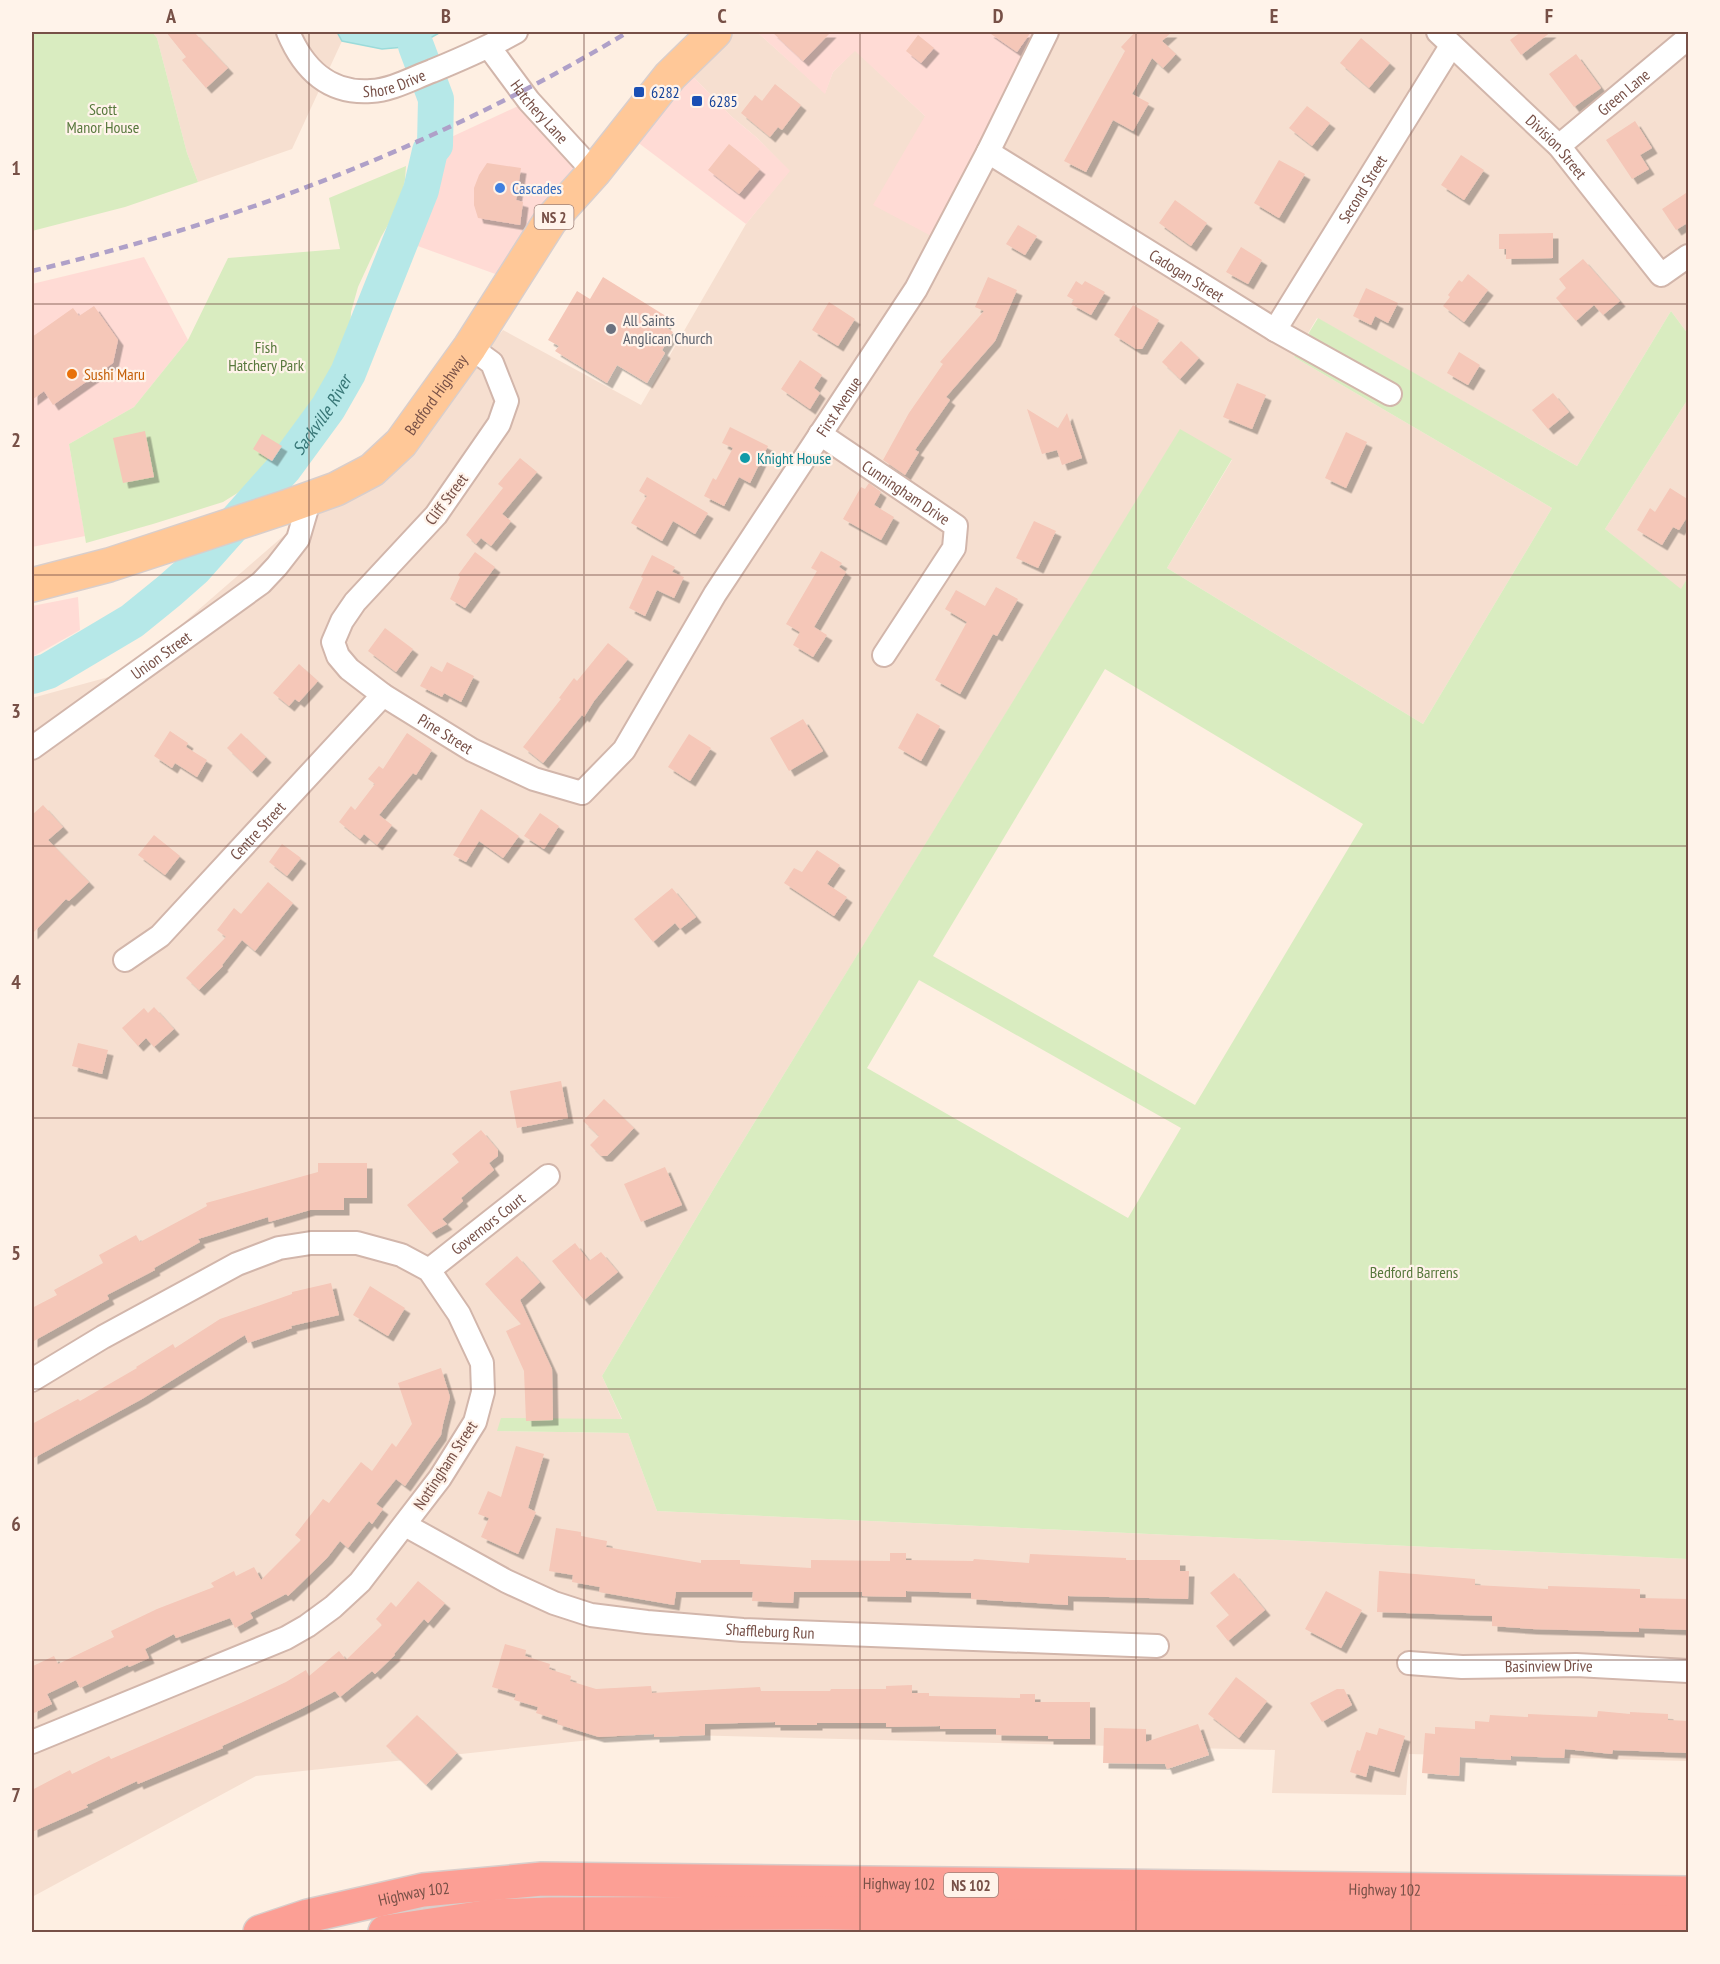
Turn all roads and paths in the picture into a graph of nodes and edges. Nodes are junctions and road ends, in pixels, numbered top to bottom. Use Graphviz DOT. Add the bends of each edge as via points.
graph roads {
  1 [pos="288,32"];
  2 [pos="516,32"];
  3 [pos="715,32"];
  4 [pos="1047,32"];
  5 [pos="1689,38"];
  6 [pos="1444,39"];
  7 [pos="489,47"];
  8 [pos="1559,146"];
  9 [pos="988,152"];
  10 [pos="594,172"];
  11 [pos="1689,256"];
  12 [pos="1275,330"];
  13 [pos="470,347"];
  14 [pos="1390,394"];
  15 [pos="820,434"];
  16 [pos="298,503"];
  17 [pos="32,585"];
  18 [pos="333,642"];
  19 [pos="884,655"];
  20 [pos="383,695"];
  21 [pos="32,748"];
  22 [pos="582,793"];
  23 [pos="125,960"];
  24 [pos="548,1176"];
  25 [pos="429,1270"];
  26 [pos="32,1380"];
  27 [pos="405,1525"];
  28 [pos="1156,1646"];
  29 [pos="1409,1664"];
  30 [pos="1689,1671"];
  31 [pos="32,1742"];
  32 [pos="1689,1893"];
  33 [pos="1689,1922"];
  34 [pos="260,1932"];
  35 [pos="385,1932"];
  1 -- 7 [label="street, Shore Drive" via="296,50 316,75 335,86 357,90 390,88"];
  2 -- 7 [label="street, Shore Drive"];
  3 -- 10 [label="main road, Bedford Highway / NS 2" via="670,76"];
  4 -- 9 [label="street, First Avenue"];
  5 -- 8 [label="street, Green Lane"];
  6 -- 8 [label="street, Division Street"];
  6 -- 12 [label="street, Second Street"];
  7 -- 10 [label="street, Hatchery Lane" via="529,101"];
  8 -- 11 [label="street, Division Street" via="1661,275"];
  9 -- 12 [label="street, Cadogan Street"];
  9 -- 15 [label="street, First Avenue" via="916,289"];
  10 -- 13 [label="main road, Bedford Highway / NS 2" via="550,221"];
  12 -- 14 [label="street, Cadogan Street"];
  13 -- 16 [label="main road, Bedford Highway / NS 2" via="401,443 372,470"];
  13 -- 18 [label="street, Cliff Street" via="492,363 507,401 499,424 436,515 355,602"];
  15 -- 19 [label="street, Cunningham Drive" via="956,526 954,548"];
  15 -- 22 [label="street, First Avenue" via="715,594 624,750"];
  16 -- 17 [label="main road, Bedford Highway / NS 2" via="109,565"];
  16 -- 21 [label="street, Union Street" via="298,539 261,583"];
  18 -- 20 [label="street, Pine Street" via="349,669"];
  20 -- 22 [label="street, Pine Street" via="472,750 534,779"];
  20 -- 23 [label="street, Centre Street" via="159,936"];
  24 -- 25 [label="street, Governors Court"];
  25 -- 26 [label="street, Nottingham Street" via="401,1255 357,1244 310,1243 279,1248 237,1264"];
  25 -- 27 [label="street, Nottingham Street" via="472,1340 482,1363 483,1392 475,1422"];
  27 -- 28 [label="street, Shaffleburg Run" via="506,1581 591,1615 743,1630"];
  27 -- 31 [label="street, Nottingham Street" via="360,1581 307,1626"];
  29 -- 30 [label="street, Basinview Drive" via="1576,1665"];
  32 -- 34 [label="highway, Highway 102 / NS 102" via="542,1879 423,1890 308,1916"];
  33 -- 35 [label="highway, Highway 102 / NS 102" via="560,1913 491,1916"];
}
